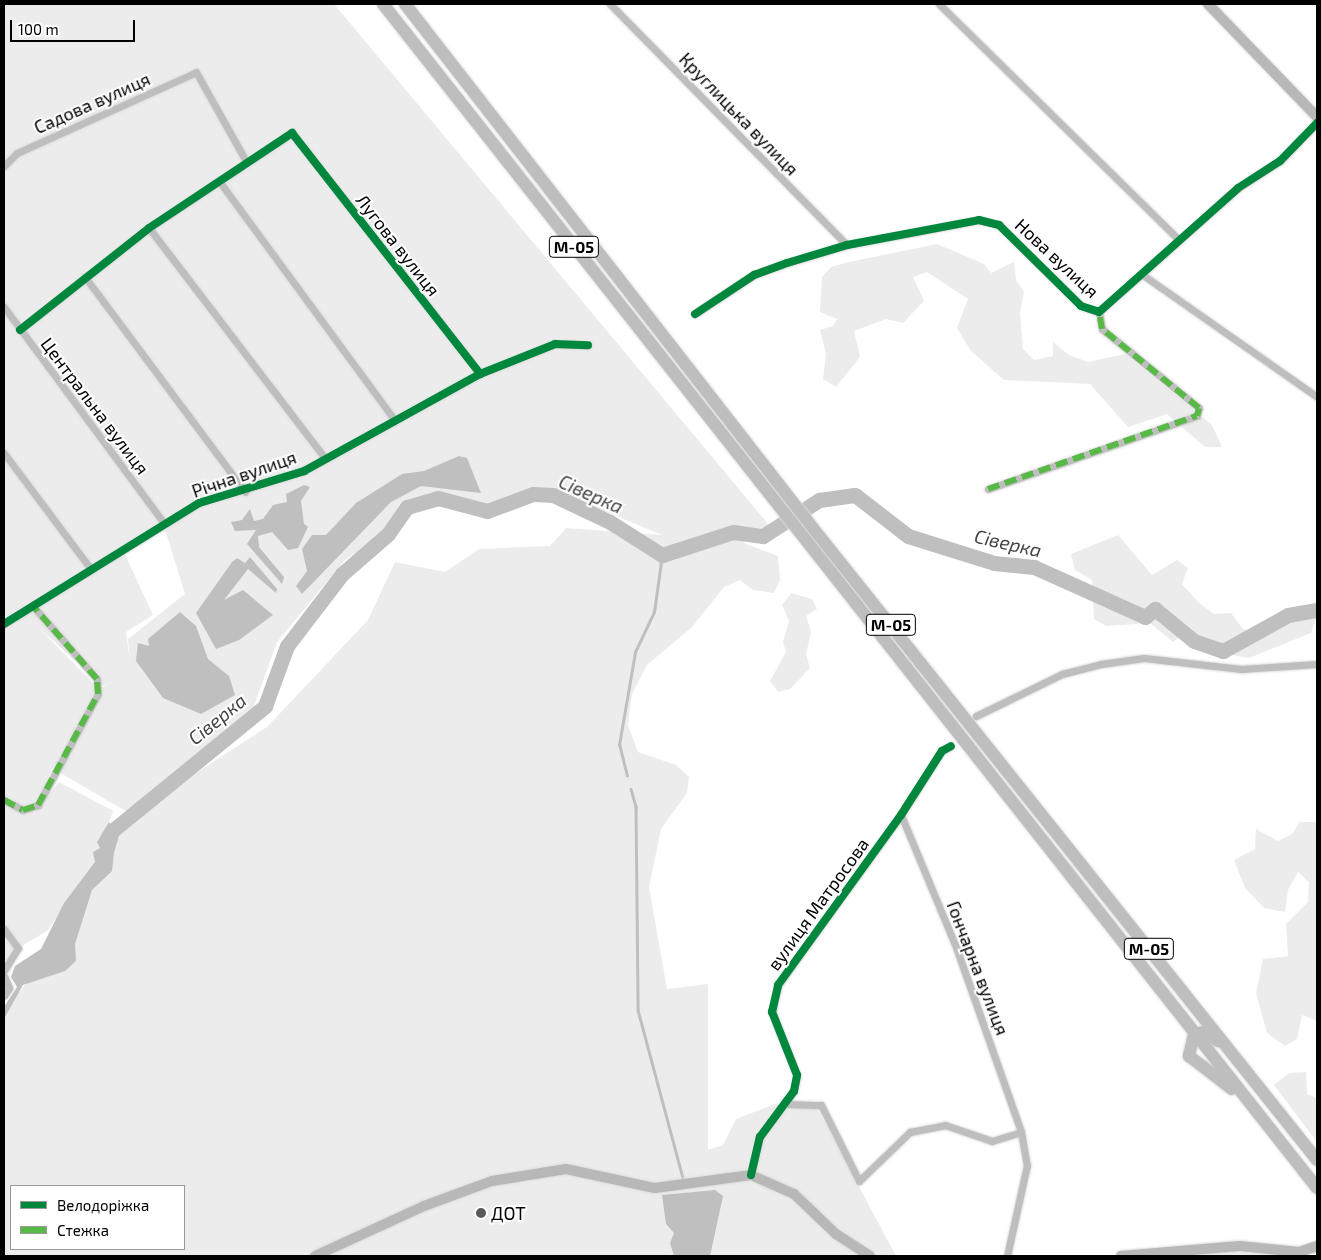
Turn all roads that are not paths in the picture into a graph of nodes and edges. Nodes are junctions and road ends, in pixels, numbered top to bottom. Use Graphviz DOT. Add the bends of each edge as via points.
graph roads {
  1 [pos="383,4"];
  2 [pos="405,4"];
  3 [pos="610,4"];
  4 [pos="939,4"];
  5 [pos="1208,4"];
  6 [pos="1317,117"];
  7 [pos="1317,123"];
  8 [pos="247,163"];
  9 [pos="4,166"];
  10 [pos="219,181"];
  11 [pos="148,228"];
  12 [pos="1179,240"];
  13 [pos="847,245"];
  14 [pos="1143,275"];
  15 [pos="85,278"];
  16 [pos="4,307"];
  17 [pos="1099,312"];
  18 [pos="694,314"];
  19 [pos="20,330"];
  20 [pos="588,345"];
  21 [pos="480,374"];
  22 [pos="1317,397"];
  23 [pos="394,419"];
  24 [pos="4,453"];
  25 [pos="324,457"];
  26 [pos="988,489"];
  27 [pos="245,492"];
  28 [pos="163,522"];
  29 [pos="90,568"];
  30 [pos="32,605"];
  31 [pos="4,624"];
  32 [pos="1317,664"];
  33 [pos="976,716"];
  34 [pos="951,746"];
  35 [pos="4,800"];
  36 [pos="901,816"];
  37 [pos="4,929"];
  38 [pos="4,970"];
  39 [pos="4,976"];
  40 [pos="4,996"];
  41 [pos="1194,1034"];
  42 [pos="1252,1078"];
  43 [pos="786,1104"];
  44 [pos="1021,1132"];
  45 [pos="1317,1160"];
  46 [pos="751,1175"];
  47 [pos="1317,1188"];
  48 [pos="1310,1249"];
  49 [pos="315,1256"];
  50 [pos="870,1256"];
  51 [pos="1007,1256"];
  52 [pos="1121,1256"];
  1 -- 41 [label="highway, М-05"];
  2 -- 42 [label="highway, М-05" via="820,537"];
  3 -- 13 [label="street, Круглицька вулиця"];
  4 -- 12 [label="street"];
  5 -- 6 [label="street"];
  7 -- 12 [label="street, Нова вулиця" via="1280,161 1238,188"];
  8 -- 9 [label="street, Садова вулиця" via="196,72 17,153"];
  8 -- 10 [label="street"];
  8 -- 21 [label="street, Лугова вулиця" via="292,133"];
  10 -- 11 [label="street"];
  10 -- 23 [label="street"];
  11 -- 15 [label="street"];
  11 -- 25 [label="street"];
  12 -- 14 [label="street, Нова вулиця"];
  13 -- 17 [label="street, Нова вулиця" via="990,220 1081,306"];
  13 -- 18 [label="street, Нова вулиця" via="754,275"];
  14 -- 17 [label="street, Нова вулиця" via="1129,282"];
  14 -- 22 [label="street"];
  15 -- 19 [label="street"];
  15 -- 27 [label="street"];
  16 -- 19 [label="street, Центральна вулиця"];
  17 -- 26 [label="street" via="1102,329 1199,408 1197,416"];
  19 -- 28 [label="street, Центральна вулиця"];
  20 -- 21 [label="street, Річна вулиця" via="555,344"];
  21 -- 23 [label="street, Річна вулиця"];
  23 -- 25 [label="street, Річна вулиця"];
  24 -- 29 [label="street"];
  25 -- 27 [label="street, Річна вулиця" via="304,471"];
  27 -- 28 [label="street, Річна вулиця" via="199,504"];
  28 -- 29 [label="street, Річна вулиця"];
  29 -- 30 [label="street, Річна вулиця"];
  30 -- 31 [label="street, Річна вулиця"];
  30 -- 35 [label="street" via="97,679 98,694 38,805 23,810"];
  32 -- 33 [label="street" via="1241,669 1144,658 1101,664 1062,674"];
  34 -- 36 [label="street, вулиця Матросова" via="942,751"];
  36 -- 43 [label="street, вулиця Матросова" via="778,985 772,1012 797,1075"];
  36 -- 44 [label="street, Гончарна вулиця" via="956,947"];
  37 -- 38 [label="street" via="18,948"];
  39 -- 40 [label="street" via="9,988"];
  41 -- 42 [label="highway" via="1206,1032 1214,1037"];
  41 -- 47 [label="highway" via="1189,1056 1246,1099"];
  42 -- 45 [label="highway, М-05"];
  43 -- 44 [label="street" via="821,1105 859,1180 910,1132 945,1125 992,1141"];
  43 -- 46 [label="street, вулиця Матросова" via="760,1137"];
  44 -- 51 [label="street, Гончарна вулиця" via="1027,1165"];
  46 -- 49 [label="street" via="654,1188 566,1169 492,1181 424,1206"];
  46 -- 50 [label="street" via="794,1194 836,1234"];
  48 -- 52 [label="street" via="1240,1246"];
}
